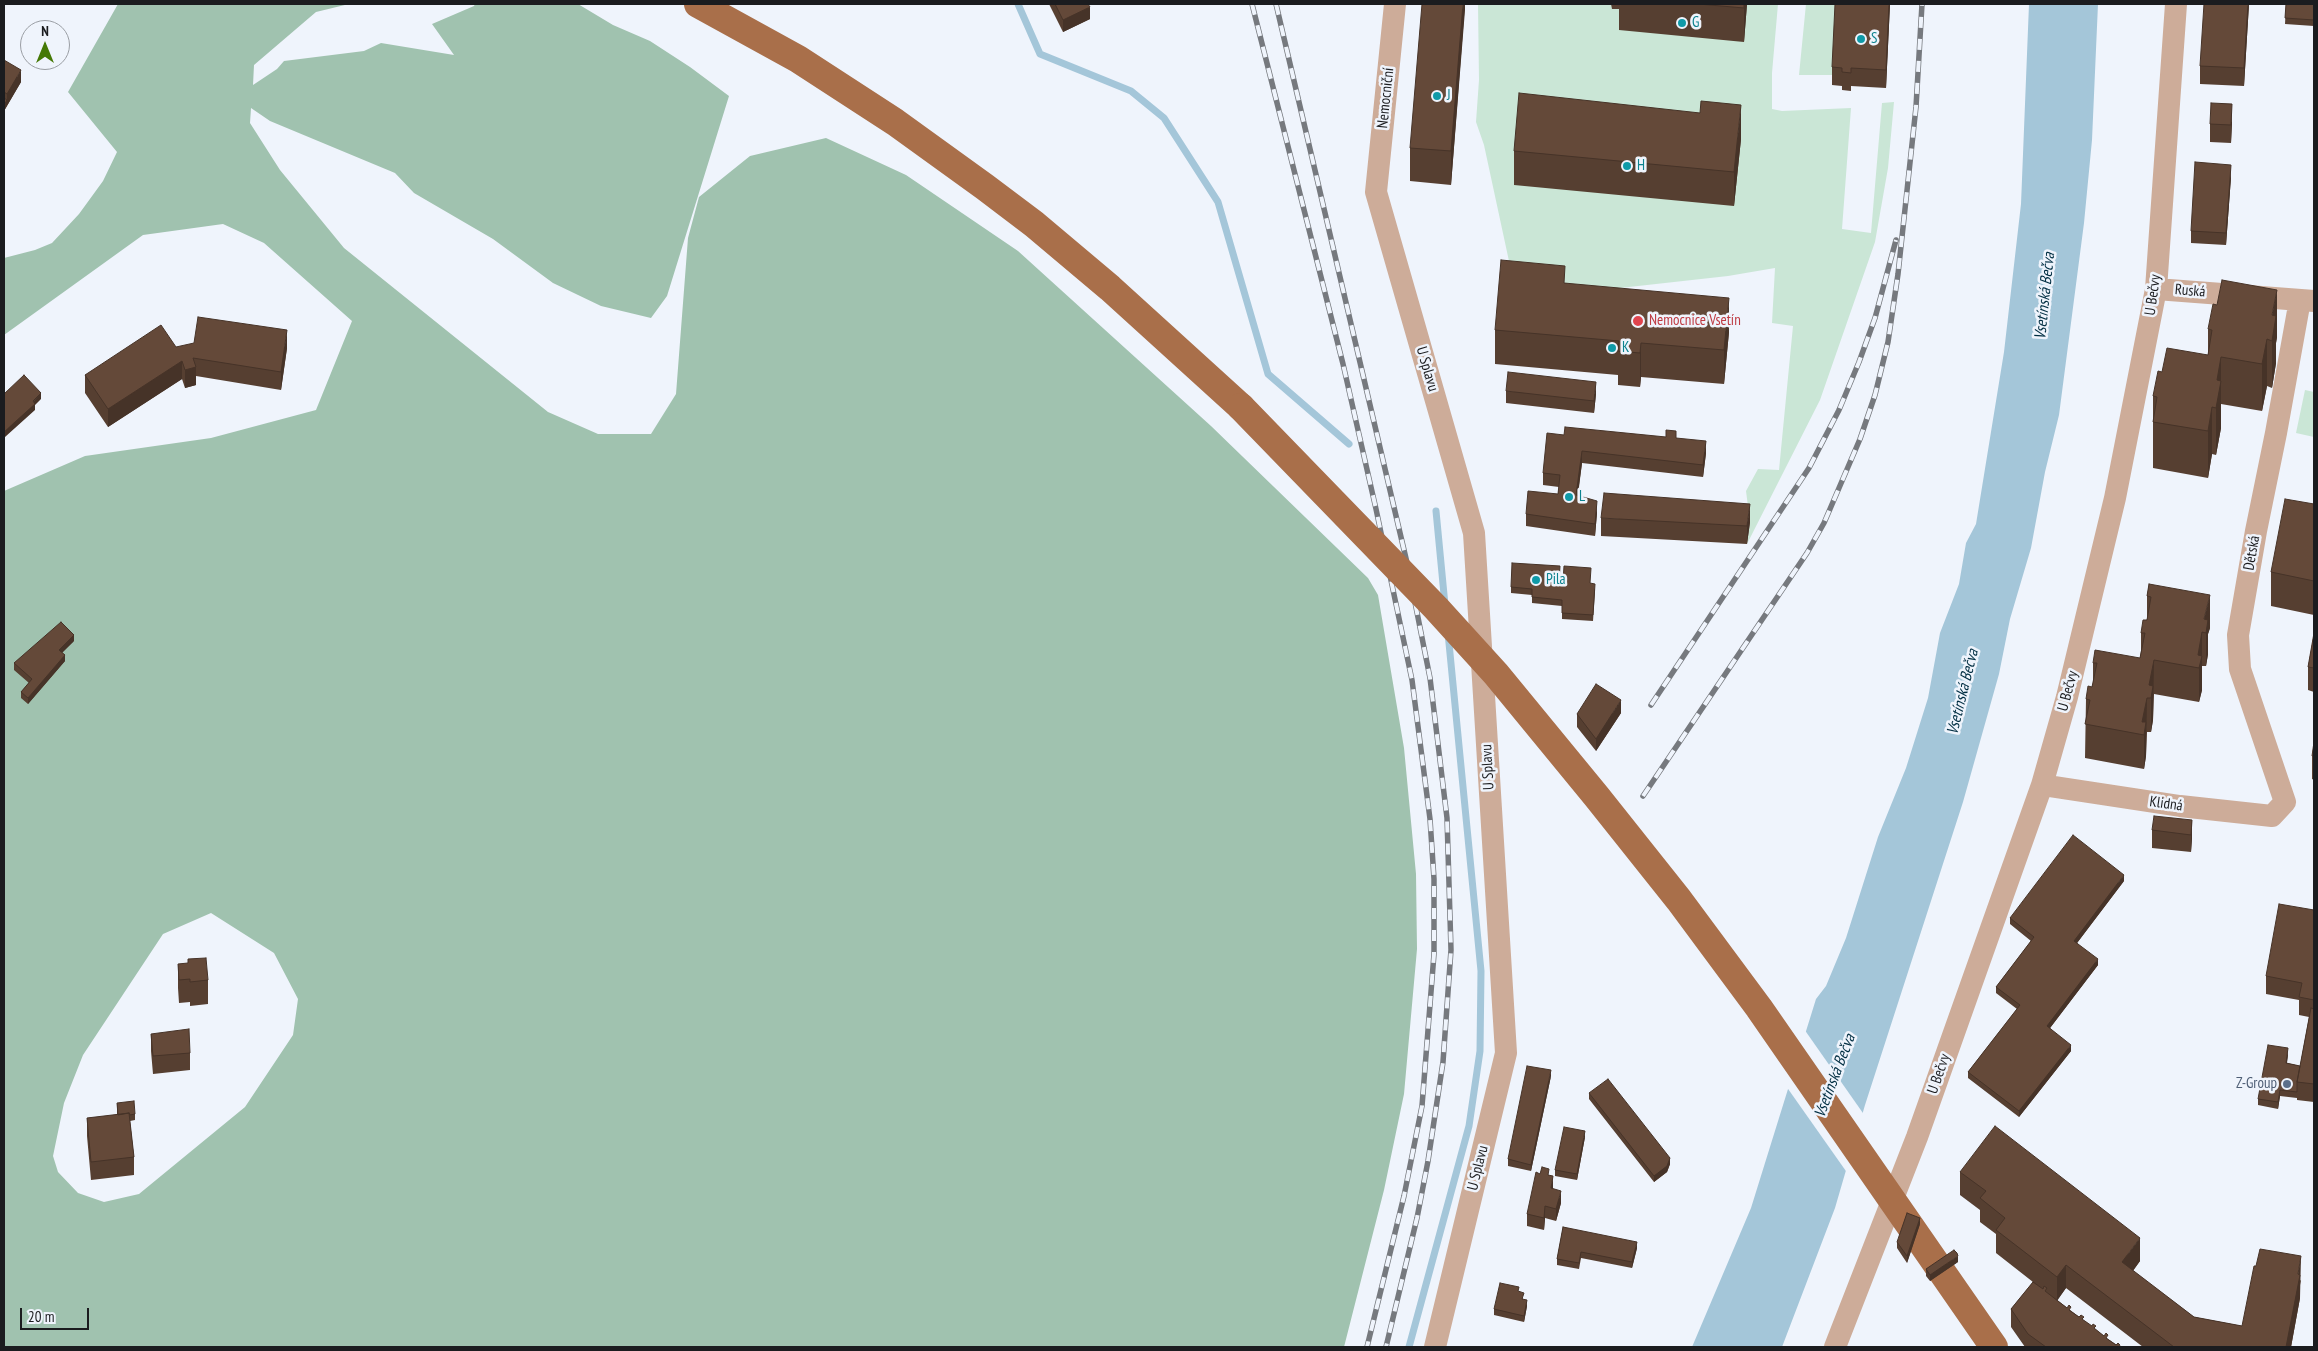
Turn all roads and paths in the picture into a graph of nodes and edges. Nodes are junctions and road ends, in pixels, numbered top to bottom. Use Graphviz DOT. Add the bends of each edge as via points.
graph roads {
  1 [pos="698,4"];
  2 [pos="1395,4"];
  3 [pos="2176,4"];
  4 [pos="1376,192"];
  5 [pos="2156,289"];
  6 [pos="2307,301"];
  7 [pos="2042,785"];
  8 [pos="2285,802"];
  9 [pos="1435,1347"];
  10 [pos="1835,1347"];
  11 [pos="1994,1347"];
  1 -- 11 [label="main road, bridge" via="806,64 895,122 1034,224 1241,407 1436,608 1496,674 1678,900 1759,1008"];
  2 -- 4 [label="street, Nemocniční"];
  3 -- 5 [label="street, U Bečvy"];
  4 -- 9 [label="street, U Splavu" via="1474,533 1506,1053"];
  5 -- 6 [label="street, Ruská"];
  5 -- 7 [label="street, U Bečvy" via="2115,498 2067,697"];
  6 -- 8 [label="street, Dětská" via="2276,433 2238,634 2240,669"];
  7 -- 8 [label="street, Klidná" via="2272,816"];
  7 -- 10 [label="street, U Bečvy" via="1917,1137"];
}
